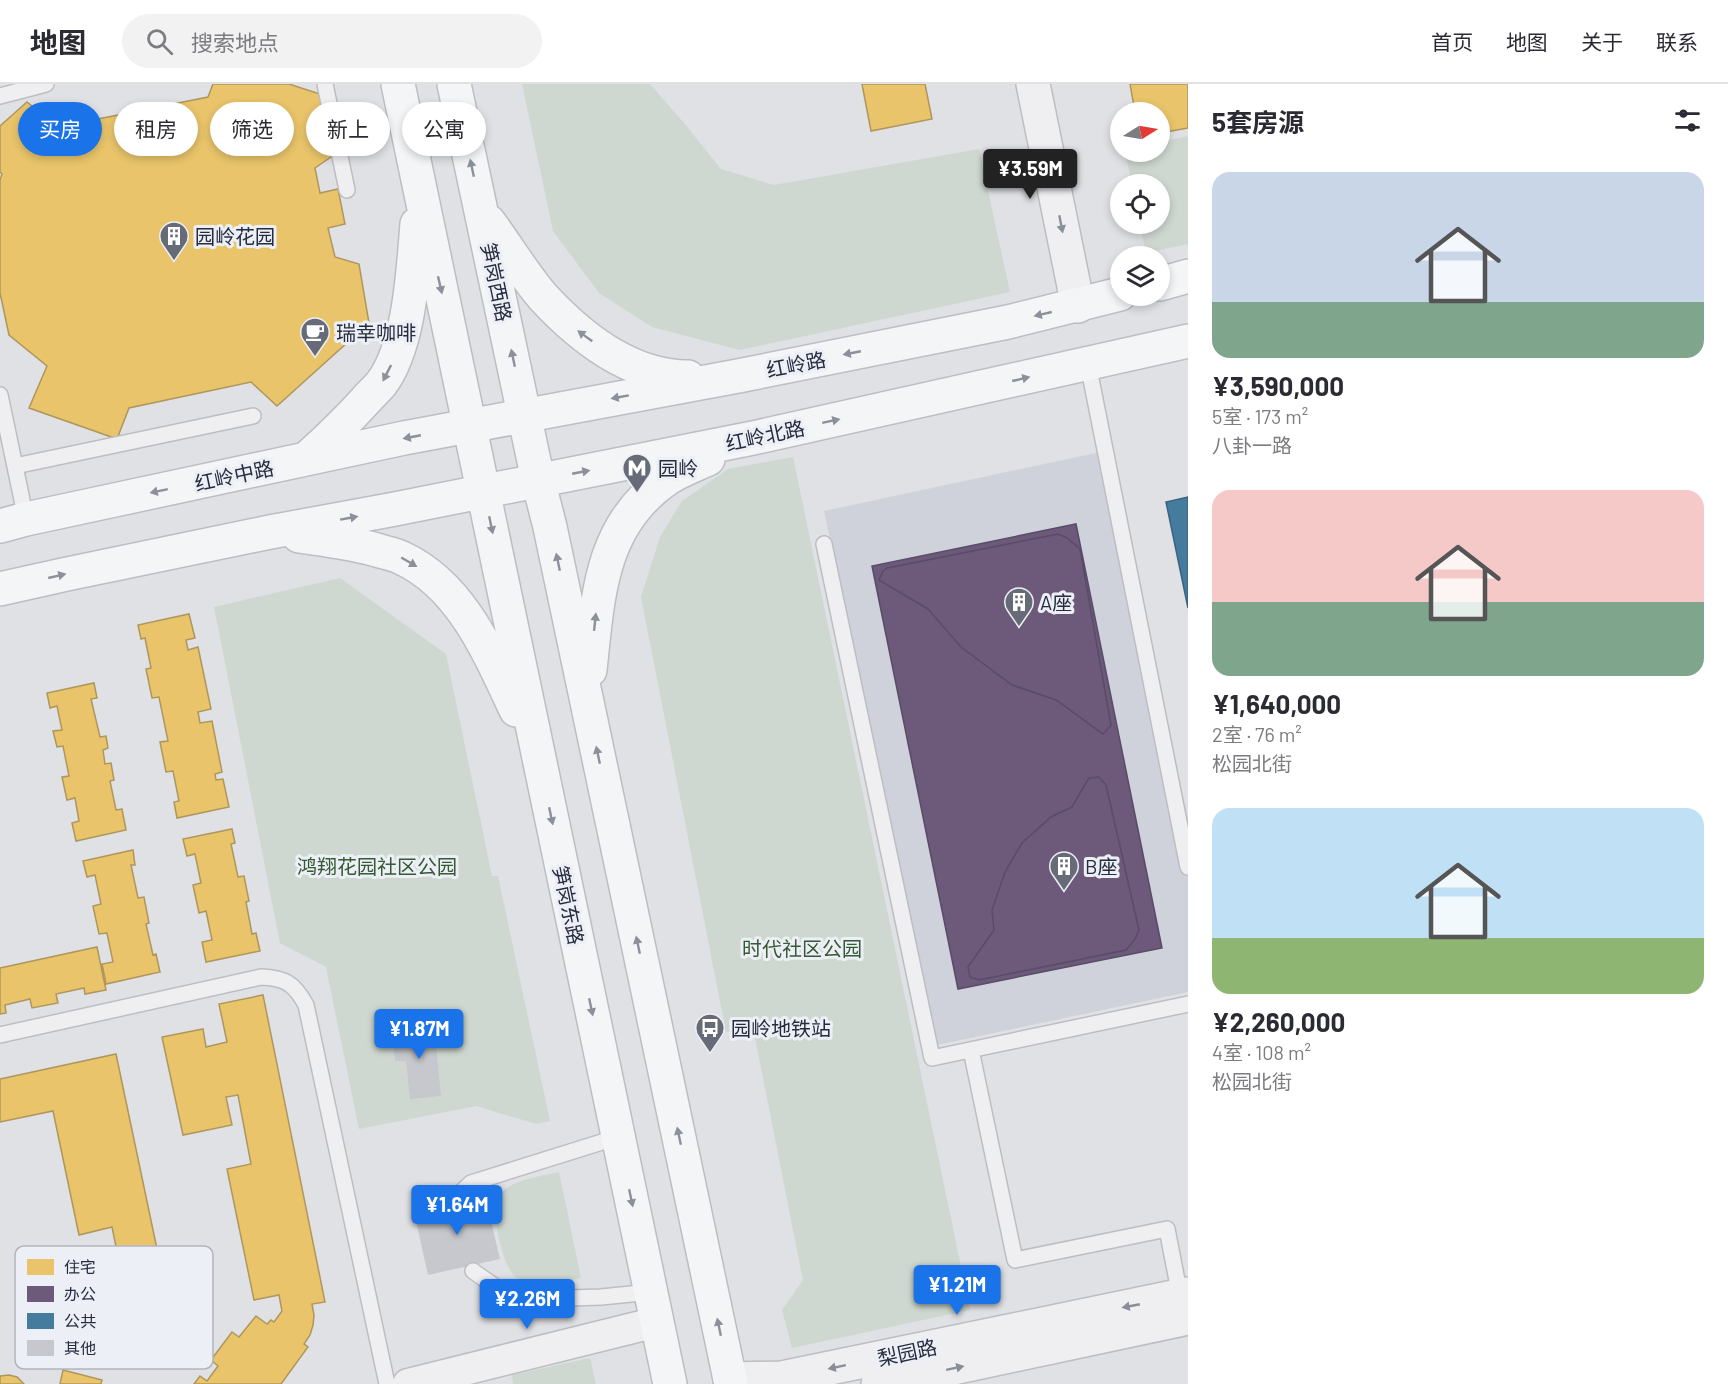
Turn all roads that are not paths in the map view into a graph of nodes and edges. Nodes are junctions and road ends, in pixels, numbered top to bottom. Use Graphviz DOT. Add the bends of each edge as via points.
graph roads {
  1 [pos="46,84"];
  2 [pos="325,84"];
  3 [pos="398,84"];
  4 [pos="454,84"];
  5 [pos="1033,84"];
  6 [pos="0,96"];
  7 [pos="346,190"];
  8 [pos="419,193"];
  9 [pos="482,212"];
  10 [pos="1188,276"];
  11 [pos="1170,281"];
  12 [pos="1110,297"];
  13 [pos="1078,306"];
  14 [pos="1188,342"];
  15 [pos="1088,364"];
  16 [pos="738,376"];
  17 [pos="0,395"];
  18 [pos="253,416"];
  19 [pos="526,416"];
  20 [pos="469,426"];
  21 [pos="753,438"];
  22 [pos="306,459"];
  23 [pos="15,466"];
  24 [pos="538,480"];
  25 [pos="484,491"];
  26 [pos="13,523"];
  27 [pos="270,532"];
  28 [pos="824,544"];
  29 [pos="0,589"];
  30 [pos="587,701"];
  31 [pos="538,759"];
  32 [pos="1188,867"];
  33 [pos="1188,1004"];
  34 [pos="0,1035"];
  35 [pos="971,1050"];
  36 [pos="618,1137"];
  37 [pos="457,1196"];
  38 [pos="473,1271"];
  39 [pos="1185,1303"];
  40 [pos="654,1307"];
  41 [pos="470,1377"];
  42 [pos="731,1381"];
  43 [pos="387,1384"];
  44 [pos="408,1384"];
  45 [pos="670,1384"];
  46 [pos="878,1384"];
  1 -- 6 [label="lane"];
  2 -- 7 [label="lane"];
  3 -- 8 [label="main road"];
  9 -- 4 [label="main road, 笋岗西路, one-way"];
  5 -- 13 [label="street, one-way"];
  8 -- 20 [label="main road, one-way"];
  8 -- 22 [label="main road, one-way" via="406,320 395,357 381,383"];
  16 -- 9 [label="main road, one-way" via="671,377 631,365 584,336 542,295"];
  19 -- 9 [label="main road, 笋岗西路, one-way"];
  10 -- 11 [label="main road"];
  12 -- 13 [label="main road, 红岭路"];
  13 -- 16 [label="main road, 红岭路, one-way"];
  14 -- 15 [label="main road, 红岭北路"];
  21 -- 15 [label="main road, 红岭北路, one-way"];
  15 -- 32 [label="lane"];
  16 -- 19 [label="main road, 红岭路, one-way"];
  17 -- 23 [label="lane"];
  18 -- 23 [label="lane"];
  19 -- 20 [label="main road, 红岭路"];
  19 -- 24 [label="main road, 笋岗西路"];
  20 -- 22 [label="main road, 红岭中路, one-way"];
  20 -- 25 [label="main road, 笋岗东路"];
  24 -- 21 [label="main road, 红岭北路, one-way"];
  30 -- 21 [label="main road, one-way" via="598,596 615,538 629,514 668,478"];
  22 -- 26 [label="main road, 红岭中路, one-way"];
  23 -- 26 [label="lane"];
  24 -- 25 [label="main road, 红岭北路"];
  30 -- 24 [label="main road, one-way"];
  27 -- 25 [label="main road, 红岭北路, one-way"];
  25 -- 31 [label="main road, 笋岗东路, one-way"];
  29 -- 27 [label="main road, one-way"];
  27 -- 31 [label="main road, one-way" via="357,544 402,557 422,569 468,617 500,675"];
  28 -- 35 [label="lane" via="932,1058"];
  42 -- 30 [label="main road, one-way"];
  31 -- 36 [label="main road, 笋岗东路, one-way"];
  33 -- 35 [label="lane"];
  34 -- 43 [label="lane" via="261,977 274,977 298,991 306,1005"];
  35 -- 39 [label="lane" via="1015,1260 1167,1229"];
  36 -- 37 [label="lane" via="471,1183"];
  36 -- 40 [label="main road, 笋岗东路, one-way"];
  38 -- 40 [label="lane" via="500,1290 538,1299 601,1297"];
  39 -- 42 [label="street, 梨园路, one-way" via="782,1378"];
  46 -- 39 [label="street, 梨园路, one-way"];
  40 -- 41 [label="street"];
  40 -- 45 [label="main road, 笋岗东路"];
  41 -- 44 [label="street"];
}
